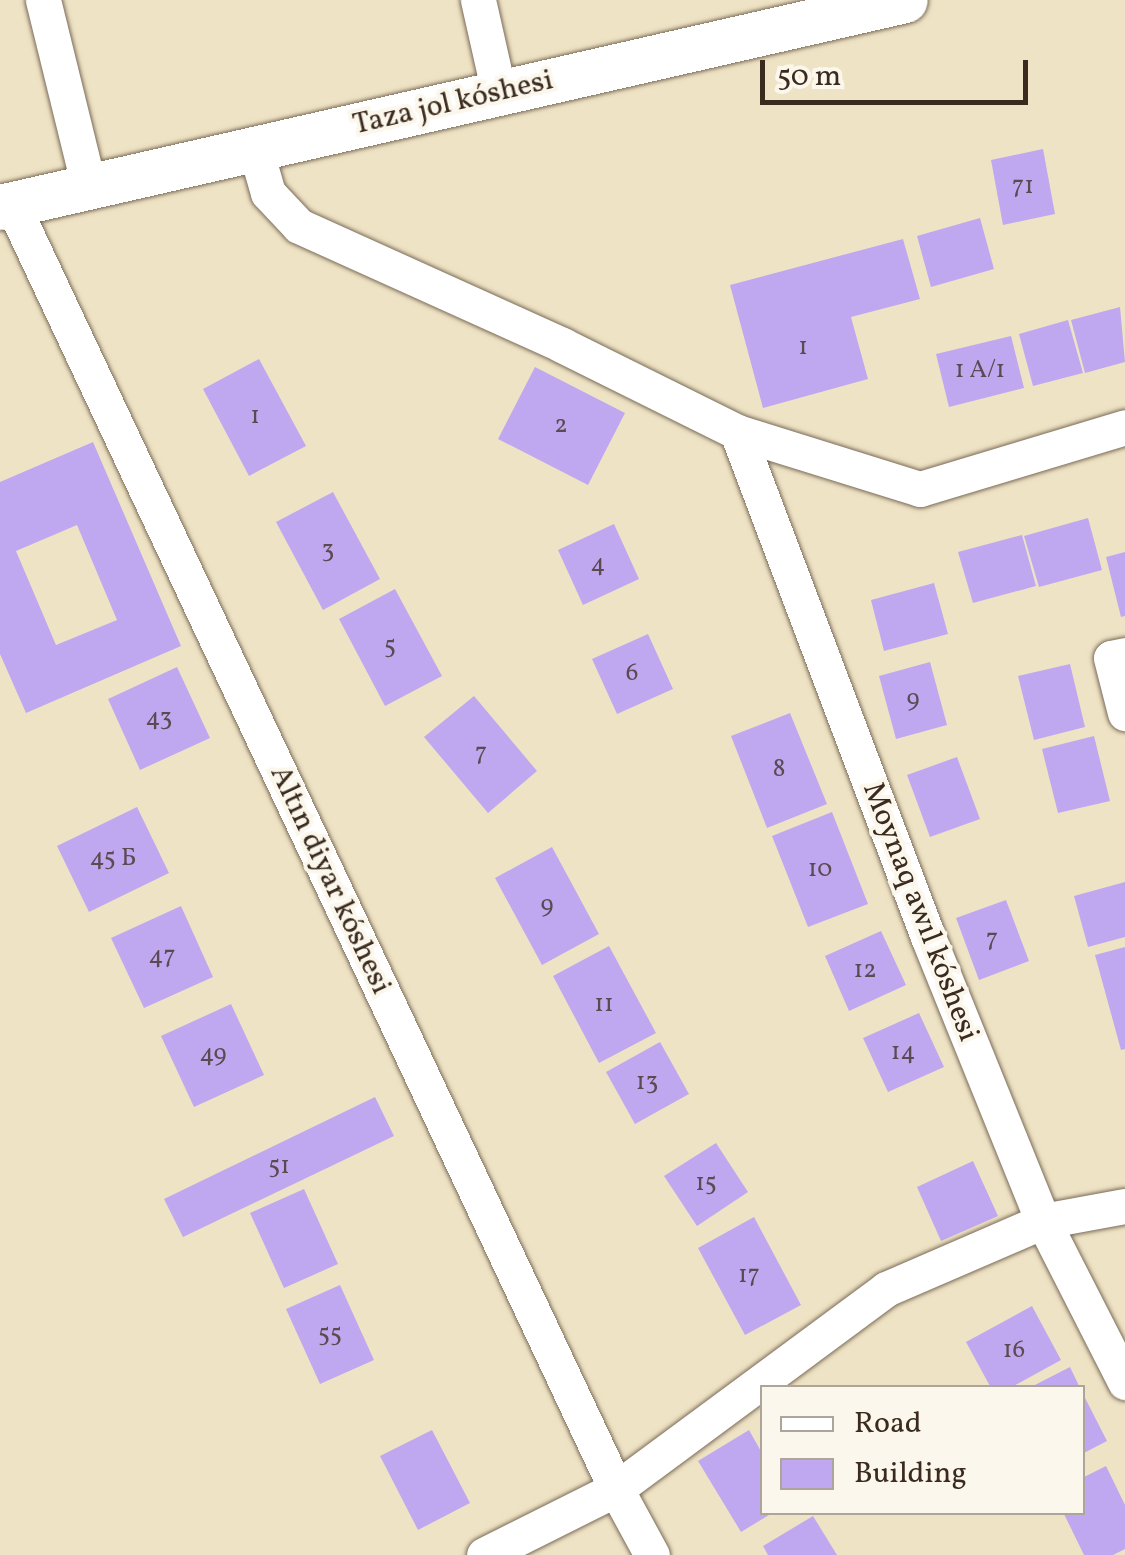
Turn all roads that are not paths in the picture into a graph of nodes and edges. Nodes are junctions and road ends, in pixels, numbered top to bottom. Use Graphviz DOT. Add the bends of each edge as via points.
graph roads {
  1 [pos="44,0"];
  2 [pos="478,0"];
  3 [pos="905,0"];
  4 [pos="500,92"];
  5 [pos="255,148"];
  6 [pos="89,187"];
  7 [pos="6,205"];
  8 [pos="1125,427"];
  9 [pos="738,432"];
  10 [pos="1118,656"];
  11 [pos="1125,712"];
  12 [pos="1125,1206"];
  13 [pos="1043,1221"];
  14 [pos="1125,1382"];
  15 [pos="616,1489"];
  16 [pos="484,1555"];
  17 [pos="652,1555"];
  1 -- 6 [label="street"];
  2 -- 4 [label="street"];
  3 -- 4 [label="main road, Taza jol kóshesi"];
  4 -- 5 [label="main road, Taza jol kóshesi"];
  5 -- 6 [label="main road, Taza jol kóshesi"];
  5 -- 9 [label="street" via="268,193 311,232"];
  6 -- 7 [label="main road, Taza jol kóshesi"];
  7 -- 15 [label="street, Altın diyar kóshesi"];
  8 -- 9 [label="street" via="920,489"];
  9 -- 13 [label="street, Moynaq awıl kóshesi"];
  10 -- 11 [label="street"];
  12 -- 13 [label="street"];
  13 -- 14 [label="street, Moynaq awıl kóshesi"];
  13 -- 15 [label="street" via="886,1289"];
  15 -- 16 [label="street"];
  15 -- 17 [label="street, Altın diyar kóshesi"];
}
